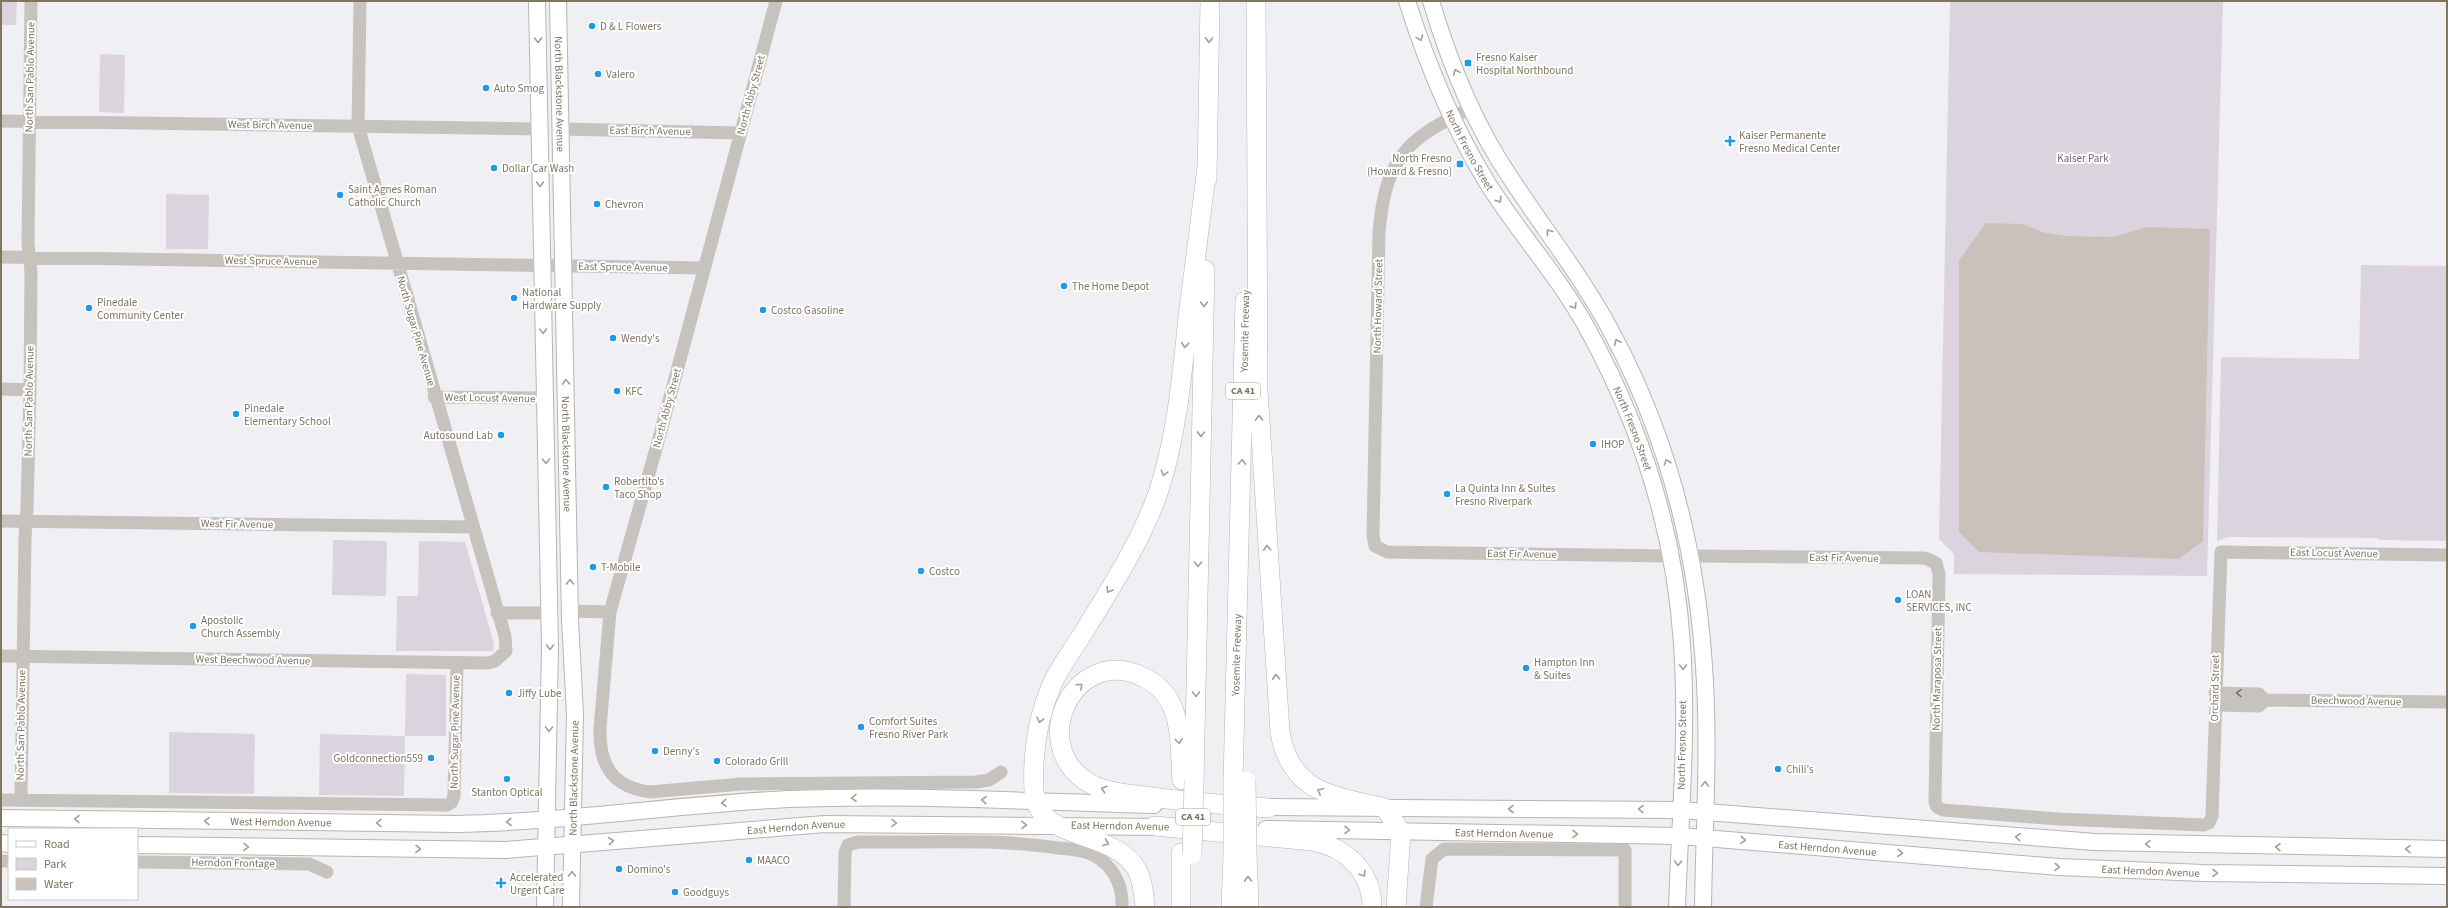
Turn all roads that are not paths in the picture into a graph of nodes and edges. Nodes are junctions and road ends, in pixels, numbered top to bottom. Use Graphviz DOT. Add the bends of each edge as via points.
graph roads {
  1 [pos="31,1"];
  2 [pos="360,1"];
  3 [pos="536,1"];
  4 [pos="558,1"];
  5 [pos="776,1"];
  6 [pos="1210,1"];
  7 [pos="1252,1"];
  8 [pos="1256,1"];
  9 [pos="1407,1"];
  10 [pos="1430,1"];
  11 [pos="1472,108"];
  12 [pos="1452,117"];
  13 [pos="1,121"];
  14 [pos="29,122"];
  15 [pos="358,126"];
  16 [pos="539,129"];
  17 [pos="560,129"];
  18 [pos="740,133"];
  19 [pos="1207,167"];
  20 [pos="1,257"];
  21 [pos="28,258"];
  22 [pos="396,262"];
  23 [pos="542,264"];
  24 [pos="563,266"];
  25 [pos="704,268"];
  26 [pos="1,389"];
  27 [pos="30,390"];
  28 [pos="434,397"];
  29 [pos="545,398"];
  30 [pos="567,448"];
  31 [pos="1651,478"];
  32 [pos="547,497"];
  33 [pos="1,521"];
  34 [pos="26,522"];
  35 [pos="473,527"];
  36 [pos="1375,546"];
  37 [pos="2221,552"];
  38 [pos="2447,555"];
  39 [pos="1671,556"];
  40 [pos="1691,556"];
  41 [pos="1925,558"];
  42 [pos="570,611"];
  43 [pos="610,612"];
  44 [pos="497,613"];
  45 [pos="549,613"];
  46 [pos="1,656"];
  47 [pos="22,656"];
  48 [pos="503,656"];
  49 [pos="1704,657"];
  50 [pos="457,663"];
  51 [pos="575,697"];
  52 [pos="2215,699"];
  53 [pos="2447,702"];
  54 [pos="1000,772"];
  55 [pos="1188,780"];
  56 [pos="1,800"];
  57 [pos="21,800"];
  58 [pos="452,802"];
  59 [pos="1037,802"];
  60 [pos="1268,808"];
  61 [pos="1385,808"];
  62 [pos="1680,810"];
  63 [pos="1704,811"];
  64 [pos="1,818"];
  65 [pos="561,818"];
  66 [pos="2209,823"];
  67 [pos="1056,825"];
  68 [pos="1155,826"];
  69 [pos="1401,832"];
  70 [pos="1680,836"];
  71 [pos="1704,837"];
  72 [pos="138,846"];
  73 [pos="560,846"];
  74 [pos="2447,849"];
  75 [pos="1240,853"];
  76 [pos="1186,854"];
  77 [pos="138,862"];
  78 [pos="327,872"];
  79 [pos="2447,876"];
  80 [pos="545,907"];
  81 [pos="571,907"];
  82 [pos="844,907"];
  83 [pos="1122,907"];
  84 [pos="1145,907"];
  85 [pos="1182,907"];
  86 [pos="1191,907"];
  87 [pos="1231,907"];
  88 [pos="1249,907"];
  89 [pos="1372,907"];
  90 [pos="1396,907"];
  91 [pos="1426,907"];
  92 [pos="1625,907"];
  93 [pos="1677,907"];
  94 [pos="1702,907"];
  1 -- 14 [label="street, North San Pablo Avenue"];
  2 -- 15 [label="street, North Sugar Pine Avenue"];
  3 -- 16 [label="main road, North Blackstone Avenue, one-way"];
  4 -- 17 [label="main road, North Blackstone Avenue"];
  5 -- 18 [label="street, North Abby Street"];
  6 -- 19 [label="highway, one-way"];
  75 -- 7 [label="highway, Yosemite Freeway / CA 41, one-way, bridge" via="1241,484"];
  61 -- 8 [label="highway, one-way" via="1330,795 1310,785 1288,762 1280,732 1258,390"];
  9 -- 12 [label="main road, North Fresno Street, one-way"];
  11 -- 10 [label="main road, North Fresno Street, one-way" via="1451,61"];
  11 -- 12 [label="street, North Howard Street"];
  40 -- 11 [label="main road, North Fresno Street, one-way" via="1669,468 1642,393 1612,332 1584,284 1507,173"];
  12 -- 31 [label="main road, North Fresno Street, one-way" via="1488,183 1586,326 1635,429"];
  12 -- 36 [label="street, North Howard Street" via="1425,133 1404,151 1390,176 1382,205 1379,233 1373,535"];
  13 -- 14 [label="street, West Birch Avenue"];
  14 -- 15 [label="street, West Birch Avenue"];
  14 -- 21 [label="street, North San Pablo Avenue"];
  15 -- 16 [label="street, West Birch Avenue"];
  15 -- 22 [label="street, North Sugar Pine Avenue"];
  16 -- 23 [label="main road, North Blackstone Avenue, one-way"];
  17 -- 18 [label="street, East Birch Avenue"];
  17 -- 24 [label="main road, North Blackstone Avenue"];
  18 -- 25 [label="street, North Abby Street"];
  19 -- 55 [label="highway, one-way"];
  19 -- 59 [label="highway, one-way" via="1178,407 1166,468 1138,538 1059,670 1046,698 1035,755 1034,793"];
  20 -- 21 [label="street, West Spruce Avenue"];
  21 -- 22 [label="street, West Spruce Avenue"];
  21 -- 27 [label="street, North San Pablo Avenue" via="31,272"];
  22 -- 23 [label="street, West Spruce Avenue"];
  22 -- 28 [label="street, North Sugar Pine Avenue"];
  23 -- 24 [label="street, East Spruce Avenue"];
  23 -- 29 [label="main road, North Blackstone Avenue, one-way"];
  24 -- 25 [label="street, East Spruce Avenue"];
  30 -- 24 [label="main road, North Blackstone Avenue, one-way"];
  25 -- 43 [label="street, North Abby Street"];
  26 -- 27 [label="street"];
  27 -- 34 [label="street, North San Pablo Avenue"];
  28 -- 29 [label="street, West Locust Avenue"];
  28 -- 35 [label="street, North Sugar Pine Avenue"];
  29 -- 30 [label="main road" via="554,404 557,427"];
  29 -- 32 [label="main road, North Blackstone Avenue, one-way"];
  42 -- 30 [label="main road, North Blackstone Avenue, one-way"];
  31 -- 39 [label="main road, North Fresno Street"];
  31 -- 40 [label="main road" via="1663,485 1678,546"];
  32 -- 42 [label="main road" via="556,518 559,601"];
  32 -- 45 [label="main road, North Blackstone Avenue"];
  33 -- 34 [label="street, West Fir Avenue"];
  34 -- 35 [label="street, West Fir Avenue"];
  34 -- 47 [label="street, North San Pablo Avenue"];
  35 -- 44 [label="street, North Sugar Pine Avenue"];
  36 -- 39 [label="street, East Fir Avenue" via="1386,552"];
  37 -- 38 [label="street, East Locust Avenue"];
  37 -- 52 [label="street, Orchard Street"];
  39 -- 49 [label="main road" via="1678,559 1682,566 1692,646"];
  39 -- 62 [label="main road, North Fresno Street, one-way" via="1680,620 1683,667"];
  40 -- 41 [label="street, East Fir Avenue"];
  40 -- 49 [label="main road, North Fresno Street"];
  41 -- 66 [label="street, North Maraposa Street" via="1936,564 1939,574 1935,802 1937,807 1942,810 2058,819 2204,825"];
  42 -- 43 [label="street"];
  42 -- 51 [label="main road, North Blackstone Avenue"];
  43 -- 54 [label="street, North Abby Street" via="600,748 606,766 617,779 637,790 650,792 741,784 976,782 989,780"];
  44 -- 45 [label="street"];
  44 -- 48 [label="street, North Sugar Pine Avenue" via="506,644"];
  45 -- 51 [label="main road" via="558,616 560,620 562,654"];
  45 -- 65 [label="main road, North Blackstone Avenue, one-way"];
  46 -- 47 [label="street, West Beechwood Avenue"];
  47 -- 50 [label="street, West Beechwood Avenue"];
  47 -- 57 [label="street, North San Pablo Avenue"];
  48 -- 50 [label="street, West Beechwood Avenue" via="488,663"];
  63 -- 49 [label="main road, North Fresno Street, one-way"];
  50 -- 58 [label="street, North Sugar Pine Avenue"];
  51 -- 65 [label="main road, North Blackstone Avenue"];
  52 -- 53 [label="street, Beechwood Avenue" via="2259,694 2265,700"];
  52 -- 66 [label="street, Orchard Street" via="2212,816"];
  60 -- 55 [label="highway, one-way" via="1165,799 1109,791 1094,785 1072,766 1060,744 1059,720 1071,694 1086,680 1110,672 1130,672 1157,685 1172,706"];
  55 -- 76 [label="highway"];
  56 -- 57 [label="street, West Herndon Avenue"];
  57 -- 58 [label="street, West Herndon Avenue" via="438,806"];
  59 -- 60 [label="main road, East Herndon Avenue"];
  59 -- 65 [label="main road, East Herndon Avenue, one-way" via="889,797 790,799"];
  59 -- 67 [label="highway" via="1048,820"];
  60 -- 61 [label="main road, East Herndon Avenue"];
  62 -- 61 [label="main road, East Herndon Avenue, one-way"];
  61 -- 69 [label="highway"];
  62 -- 63 [label="main road, East Herndon Avenue"];
  62 -- 70 [label="main road, North Fresno Street"];
  63 -- 71 [label="main road, North Fresno Street"];
  74 -- 63 [label="main road, East Herndon Avenue, one-way" via="2095,842"];
  65 -- 64 [label="main road, West Herndon Avenue, one-way" via="456,824"];
  65 -- 73 [label="main road, North Blackstone Avenue"];
  65 -- 73 [label="main road, North Blackstone Avenue"];
  67 -- 68 [label="main road, East Herndon Avenue"];
  73 -- 67 [label="main road, East Herndon Avenue, one-way" via="824,824"];
  67 -- 84 [label="highway, one-way" via="1070,833 1108,844 1124,854 1140,876"];
  68 -- 69 [label="main road, East Herndon Avenue, one-way"];
  68 -- 89 [label="highway, one-way" via="1312,841 1332,846 1347,855 1364,875 1370,888"];
  69 -- 70 [label="main road, East Herndon Avenue, one-way"];
  69 -- 90 [label="highway"];
  70 -- 71 [label="main road, East Herndon Avenue"];
  70 -- 93 [label="main road, North Fresno Street, one-way"];
  71 -- 79 [label="main road, East Herndon Avenue, one-way" via="2067,867 2204,873"];
  71 -- 94 [label="main road, North Fresno Street"];
  72 -- 73 [label="main road, one-way" via="475,850"];
  73 -- 80 [label="main road, North Blackstone Avenue"];
  81 -- 73 [label="main road, North Blackstone Avenue, one-way"];
  75 -- 87 [label="highway, CA 41"];
  88 -- 75 [label="highway, one-way"];
  76 -- 85 [label="highway"];
  76 -- 86 [label="highway"];
  77 -- 78 [label="street, Herndon Frontage" via="309,864"];
  82 -- 83 [label="street" via="845,852 848,845 858,842 1032,844 1092,854 1114,874 1122,891"];
  91 -- 92 [label="street" via="1432,859 1444,849 1625,850"];
}
